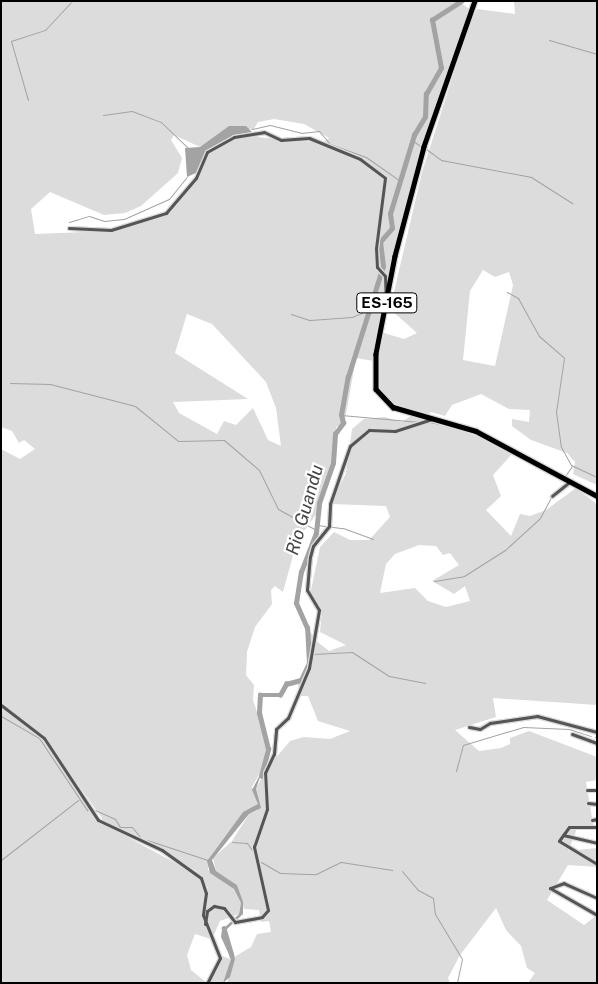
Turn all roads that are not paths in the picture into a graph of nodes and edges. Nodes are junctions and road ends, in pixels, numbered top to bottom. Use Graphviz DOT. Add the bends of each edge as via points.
graph roads {
  1 [pos="475,1"];
  2 [pos="69,228"];
  3 [pos="386,304"];
  4 [pos="432,419"];
  5 [pos="569,482"];
  6 [pos="578,486"];
  7 [pos="552,496"];
  8 [pos="597,496"];
  9 [pos="597,500"];
  10 [pos="1,705"];
  11 [pos="469,727"];
  12 [pos="595,732"];
  13 [pos="572,734"];
  14 [pos="596,742"];
  15 [pos="587,790"];
  16 [pos="597,790"];
  17 [pos="588,803"];
  18 [pos="597,804"];
  19 [pos="597,819"];
  20 [pos="592,820"];
  21 [pos="597,827"];
  22 [pos="563,835"];
  23 [pos="597,844"];
  24 [pos="597,864"];
  25 [pos="597,898"];
  26 [pos="597,915"];
  27 [pos="205,924"];
  28 [pos="207,983"];
  1 -- 3 [label="main road, ES-165" via="424,147"];
  2 -- 3 [label="street" via="111,230 166,213 196,178 207,152 234,136 264,132 281,140 309,138 360,158 385,178 376,233"];
  3 -- 4 [label="main road, ES-165" via="375,362 376,389 393,407"];
  4 -- 5 [label="main road, ES-165" via="482,434"];
  4 -- 27 [label="street" via="395,431 369,430 352,442 330,504 329,526 313,546 310,557 307,590 319,610 310,668 288,718 276,729 274,754 265,773 267,809 254,847 269,908 261,917 233,920 224,908 214,906 208,910"];
  5 -- 6 [label="main road, ES-165"];
  5 -- 7 [label="street"];
  6 -- 8 [label="main road, ES-165"];
  6 -- 9 [label="main road, ES-165"];
  10 -- 27 [label="street" via="44,738 98,820 196,872 206,888"];
  11 -- 12 [label="street" via="480,729 499,721 541,716"];
  12 -- 14 [label="street"];
  13 -- 14 [label="street"];
  15 -- 16 [label="street"];
  17 -- 18 [label="street"];
  19 -- 20 [label="street"];
  21 -- 22 [label="street" via="570,826"];
  22 -- 23 [label="street"];
  22 -- 24 [label="street" via="559,841 563,847"];
  25 -- 26 [label="street" via="564,883 550,888"];
  27 -- 28 [label="street" via="220,958"];
}
